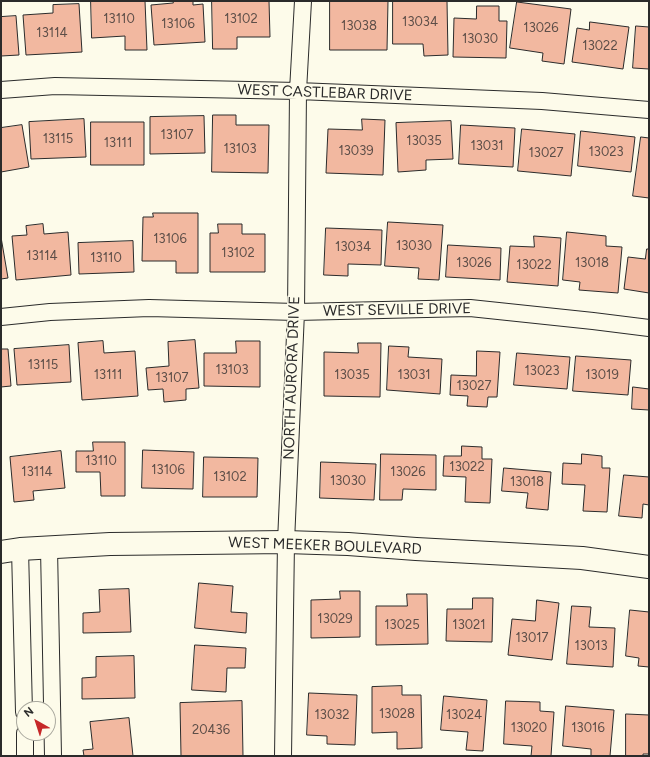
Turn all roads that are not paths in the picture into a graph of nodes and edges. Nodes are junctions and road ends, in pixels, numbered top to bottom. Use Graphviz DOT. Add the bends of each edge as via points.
graph roads {
  1 [pos="303,1"];
  2 [pos="1,90"];
  3 [pos="298,91"];
  4 [pos="649,110"];
  5 [pos="296,312"];
  6 [pos="1,317"];
  7 [pos="649,328"];
  8 [pos="286,542"];
  9 [pos="48,548"];
  10 [pos="10,551"];
  11 [pos="649,568"];
  12 [pos="23,701"];
  13 [pos="25,741"];
  14 [pos="25,756"];
  15 [pos="53,756"];
  16 [pos="283,756"];
  1 -- 3 [label="street, NORTH AURORA DRIVE"];
  2 -- 3 [label="street, WEST CASTLEBAR DRIVE" via="55,86"];
  3 -- 4 [label="street, WEST CASTLEBAR DRIVE" via="542,101"];
  3 -- 5 [label="street, NORTH AURORA DRIVE"];
  5 -- 6 [label="street, WEST SEVILLE DRIVE" via="149,308 50,312"];
  5 -- 7 [label="street, WEST SEVILLE DRIVE" via="470,308"];
  5 -- 8 [label="street, NORTH AURORA DRIVE"];
  8 -- 9 [label="street, WEST MEEKER BOULEVARD" via="110,544"];
  8 -- 11 [label="street, WEST MEEKER BOULEVARD" via="575,558"];
  8 -- 16 [label="street, NORTH AURORA DRIVE"];
  9 -- 10 [label="street, WEST MEEKER BOULEVARD"];
  9 -- 15 [label="street"];
  10 -- 12 [label="street"];
  13 -- 14 [label="street"];
}
